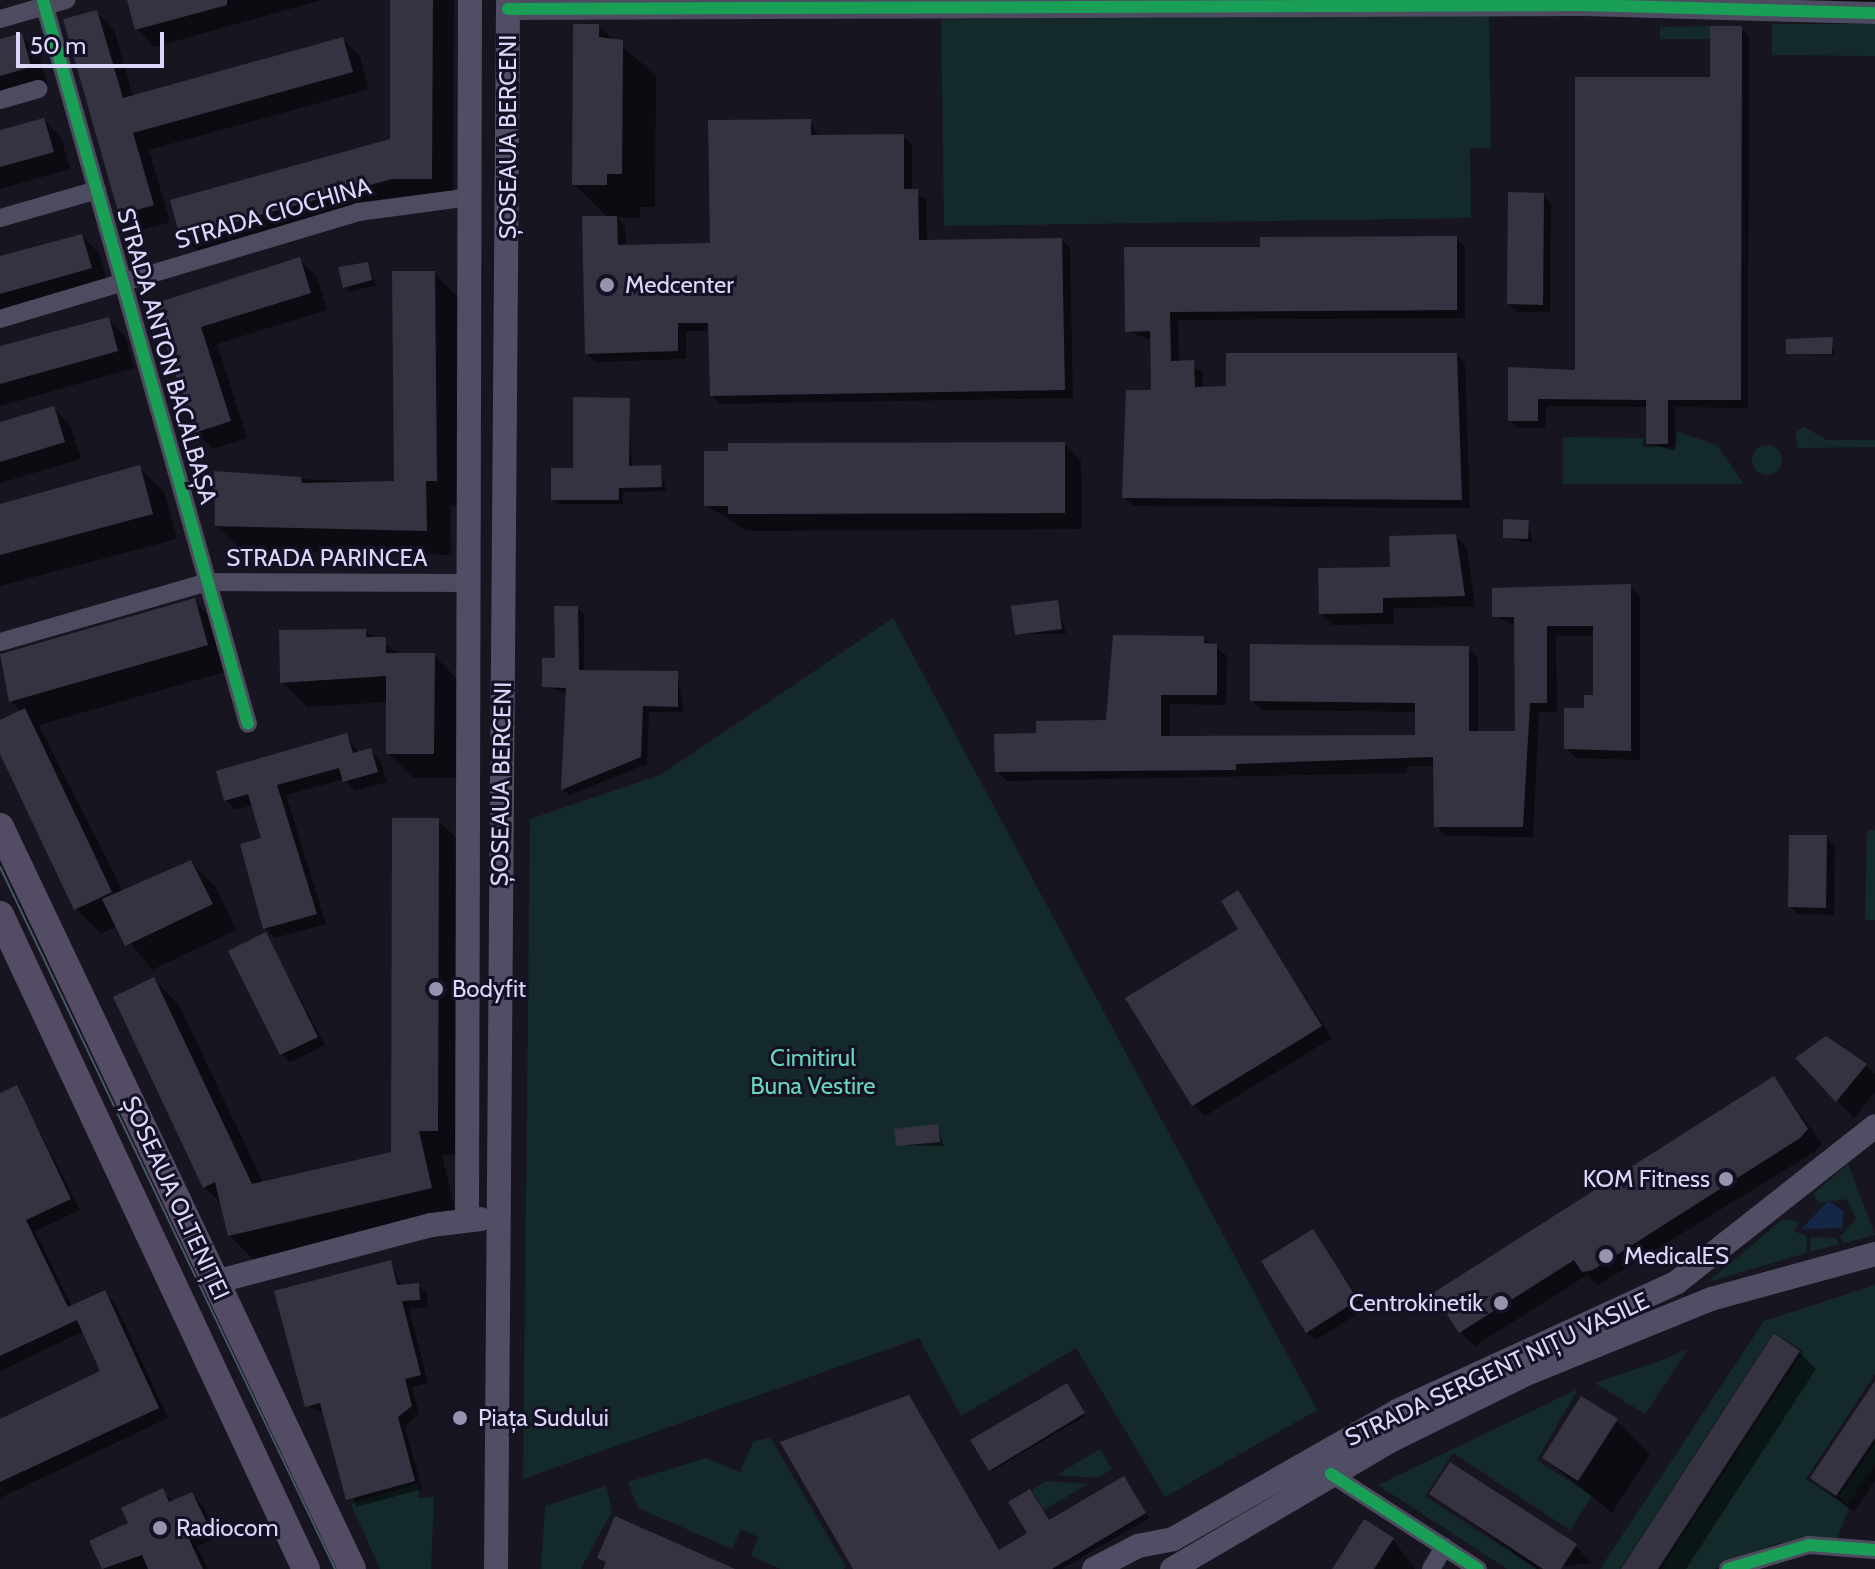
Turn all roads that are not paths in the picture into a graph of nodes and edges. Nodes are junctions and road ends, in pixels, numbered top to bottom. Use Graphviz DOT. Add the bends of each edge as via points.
graph roads {
  1 [pos="66,0"];
  2 [pos="470,0"];
  3 [pos="44,3"];
  4 [pos="508,4"];
  5 [pos="1875,13"];
  6 [pos="0,19"];
  7 [pos="38,89"];
  8 [pos="0,100"];
  9 [pos="97,190"];
  10 [pos="470,197"];
  11 [pos="0,218"];
  12 [pos="122,281"];
  13 [pos="0,319"];
  14 [pos="471,387"];
  15 [pos="506,387"];
  16 [pos="208,582"];
  17 [pos="471,583"];
  18 [pos="0,642"];
  19 [pos="248,724"];
  20 [pos="0,827"];
  21 [pos="0,915"];
  22 [pos="1875,1126"];
  23 [pos="467,1219"];
  24 [pos="498,1219"];
  25 [pos="1875,1254"];
  26 [pos="215,1282"];
  27 [pos="183,1297"];
  28 [pos="1331,1474"];
  29 [pos="1173,1539"];
  30 [pos="1444,1547"];
  31 [pos="1875,1550"];
  32 [pos="1186,1566"];
  33 [pos="306,1569"];
  34 [pos="352,1569"];
  35 [pos="496,1569"];
  36 [pos="1094,1569"];
  37 [pos="1127,1569"];
  38 [pos="1431,1569"];
  39 [pos="1478,1569"];
  40 [pos="1728,1569"];
  1 -- 3 [label="street"];
  2 -- 10 [label="main road, ȘOSEAUA BERCENI"];
  3 -- 6 [label="street"];
  3 -- 9 [label="street, STRADA ANTON BACALBAȘA"];
  4 -- 5 [label="street" via="1584,5"];
  4 -- 15 [label="main road, ȘOSEAUA BERCENI"];
  7 -- 8 [label="street"];
  9 -- 11 [label="street"];
  9 -- 12 [label="street, STRADA ANTON BACALBAȘA"];
  10 -- 12 [label="street, STRADA CIOCHINA" via="373,208"];
  10 -- 14 [label="main road, ȘOSEAUA BERCENI"];
  12 -- 13 [label="street, STRADA CIOCHINA"];
  12 -- 16 [label="street, STRADA ANTON BACALBAȘA"];
  14 -- 15 [label="main road"];
  14 -- 17 [label="main road, ȘOSEAUA BERCENI"];
  15 -- 24 [label="main road, ȘOSEAUA BERCENI"];
  16 -- 17 [label="street, STRADA PARINCEA"];
  16 -- 18 [label="street, STRADA PARINCEA"];
  16 -- 19 [label="street, STRADA ANTON BACALBAȘA"];
  17 -- 23 [label="main road, ȘOSEAUA BERCENI"];
  20 -- 26 [label="main road, ȘOSEAUA OLTENIȚEI"];
  21 -- 27 [label="main road, ȘOSEAUA OLTENIȚEI"];
  22 -- 29 [label="main road, STRADA SERGENT NIȚU VASILE" via="1677,1282 1397,1411"];
  23 -- 24 [label="main road"];
  23 -- 26 [label="main road"];
  24 -- 35 [label="main road, ȘOSEAUA BERCENI"];
  25 -- 28 [label="main road, STRADA SERGENT NIȚU VASILE" via="1627,1331 1450,1410"];
  26 -- 27 [label="main road"];
  26 -- 34 [label="main road, ȘOSEAUA OLTENIȚEI"];
  27 -- 33 [label="main road, ȘOSEAUA OLTENIȚEI"];
  28 -- 30 [label="street"];
  28 -- 32 [label="main road, STRADA SERGENT NIȚU VASILE"];
  29 -- 36 [label="main road, STRADA SERGENT NIȚU VASILE" via="1147,1542"];
  29 -- 37 [label="main road"];
  30 -- 38 [label="street"];
  30 -- 39 [label="street"];
  31 -- 40 [label="street" via="1809,1545"];
}
